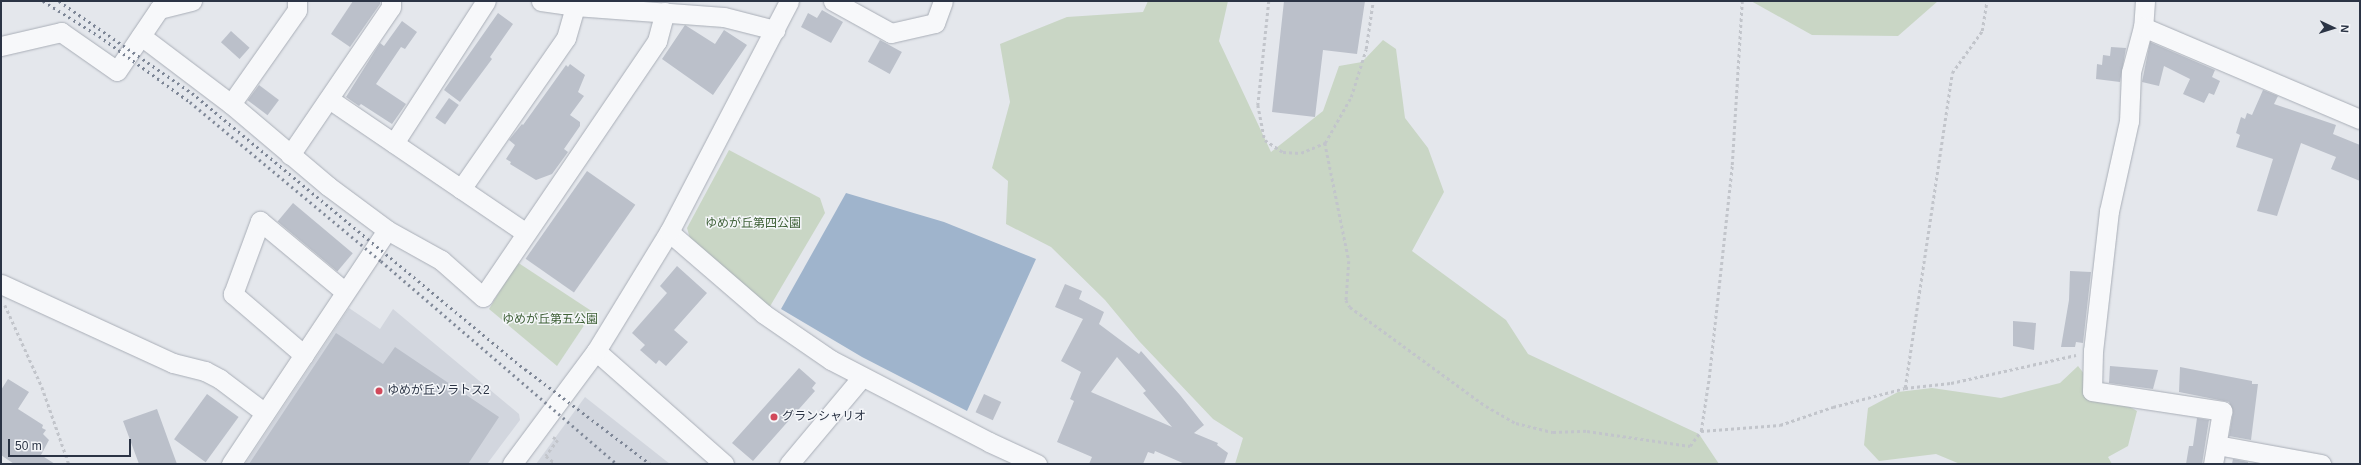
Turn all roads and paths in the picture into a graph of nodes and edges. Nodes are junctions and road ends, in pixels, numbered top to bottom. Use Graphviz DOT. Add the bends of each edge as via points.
graph roads {
  1 [pos="192,1"];
  2 [pos="297,1"];
  3 [pos="391,1"];
  4 [pos="486,1"];
  5 [pos="541,1"];
  6 [pos="789,1"];
  7 [pos="833,1"];
  8 [pos="943,1"];
  9 [pos="1269,1"];
  10 [pos="1373,1"];
  11 [pos="1742,1"];
  12 [pos="1987,1"];
  13 [pos="2145,1"];
  14 [pos="575,6"];
  15 [pos="665,12"];
  16 [pos="2143,27"];
  17 [pos="775,30"];
  18 [pos="141,36"];
  19 [pos="1,46"];
  20 [pos="329,99"];
  21 [pos="231,104"];
  22 [pos="2360,119"];
  23 [pos="394,143"];
  24 [pos="1325,143"];
  25 [pos="290,155"];
  26 [pos="461,188"];
  27 [pos="387,230"];
  28 [pos="669,232"];
  29 [pos="526,233"];
  30 [pos="344,291"];
  31 [pos="2,293"];
  32 [pos="596,351"];
  33 [pos="2093,351"];
  34 [pos="304,355"];
  35 [pos="862,377"];
  36 [pos="1905,388"];
  37 [pos="265,413"];
  38 [pos="1701,431"];
  39 [pos="553,437"];
  40 [pos="2217,446"];
  41 [pos="69,464"];
  42 [pos="231,464"];
  43 [pos="512,464"];
  44 [pos="556,464"];
  45 [pos="724,464"];
  46 [pos="789,464"];
  47 [pos="1037,464"];
  48 [pos="2213,464"];
  49 [pos="2321,464"];
  1 -- 18 [label="street" via="159,9"];
  2 -- 21 [label="street" via="297,10"];
  3 -- 20 [label="street" via="391,7"];
  4 -- 23 [label="street"];
  5 -- 14 [label="street"];
  6 -- 17 [label="street"];
  7 -- 8 [label="street" via="891,33 935,23"];
  9 -- 24 [label="path" via="1258,104 1265,140 1284,152 1301,153"];
  10 -- 24 [label="path" via="1366,49 1351,97"];
  11 -- 38 [label="path" via="1732,165"];
  12 -- 36 [label="path" via="1982,31 1952,73"];
  13 -- 16 [label="street"];
  14 -- 15 [label="street"];
  14 -- 26 [label="street" via="566,38"];
  15 -- 17 [label="street" via="724,17"];
  15 -- 29 [label="street" via="657,41"];
  16 -- 22 [label="street"];
  16 -- 33 [label="street" via="2131,72 2129,121 2109,211"];
  17 -- 28 [label="street"];
  18 -- 19 [label="street" via="117,71 61,32"];
  18 -- 21 [label="street"];
  20 -- 23 [label="street"];
  20 -- 25 [label="street"];
  21 -- 25 [label="street"];
  23 -- 26 [label="street"];
  24 -- 38 [label="path" via="1349,261 1346,300 1350,307 1480,401 1516,423 1554,432 1587,431 1690,446"];
  25 -- 27 [label="street"];
  26 -- 29 [label="street"];
  27 -- 29 [label="street" via="441,260 483,297"];
  27 -- 30 [label="street"];
  28 -- 32 [label="street"];
  28 -- 35 [label="street" via="764,314 831,360"];
  30 -- 34 [label="street"];
  30 -- 34 [label="street" via="260,221 233,294"];
  31 -- 37 [label="street" via="173,363 205,371 220,379"];
  31 -- 41 [label="path" via="42,387"];
  32 -- 43 [label="street"];
  32 -- 45 [label="street"];
  33 -- 36 [label="path" via="1951,383"];
  33 -- 40 [label="street" via="2092,391 2222,411"];
  34 -- 37 [label="street"];
  35 -- 46 [label="street"];
  35 -- 47 [label="street"];
  36 -- 38 [label="path" via="1833,407 1780,426"];
  37 -- 42 [label="street"];
  39 -- 44 [label="path" via="558,440 546,456"];
  40 -- 48 [label="street"];
  40 -- 49 [label="street"];
}
